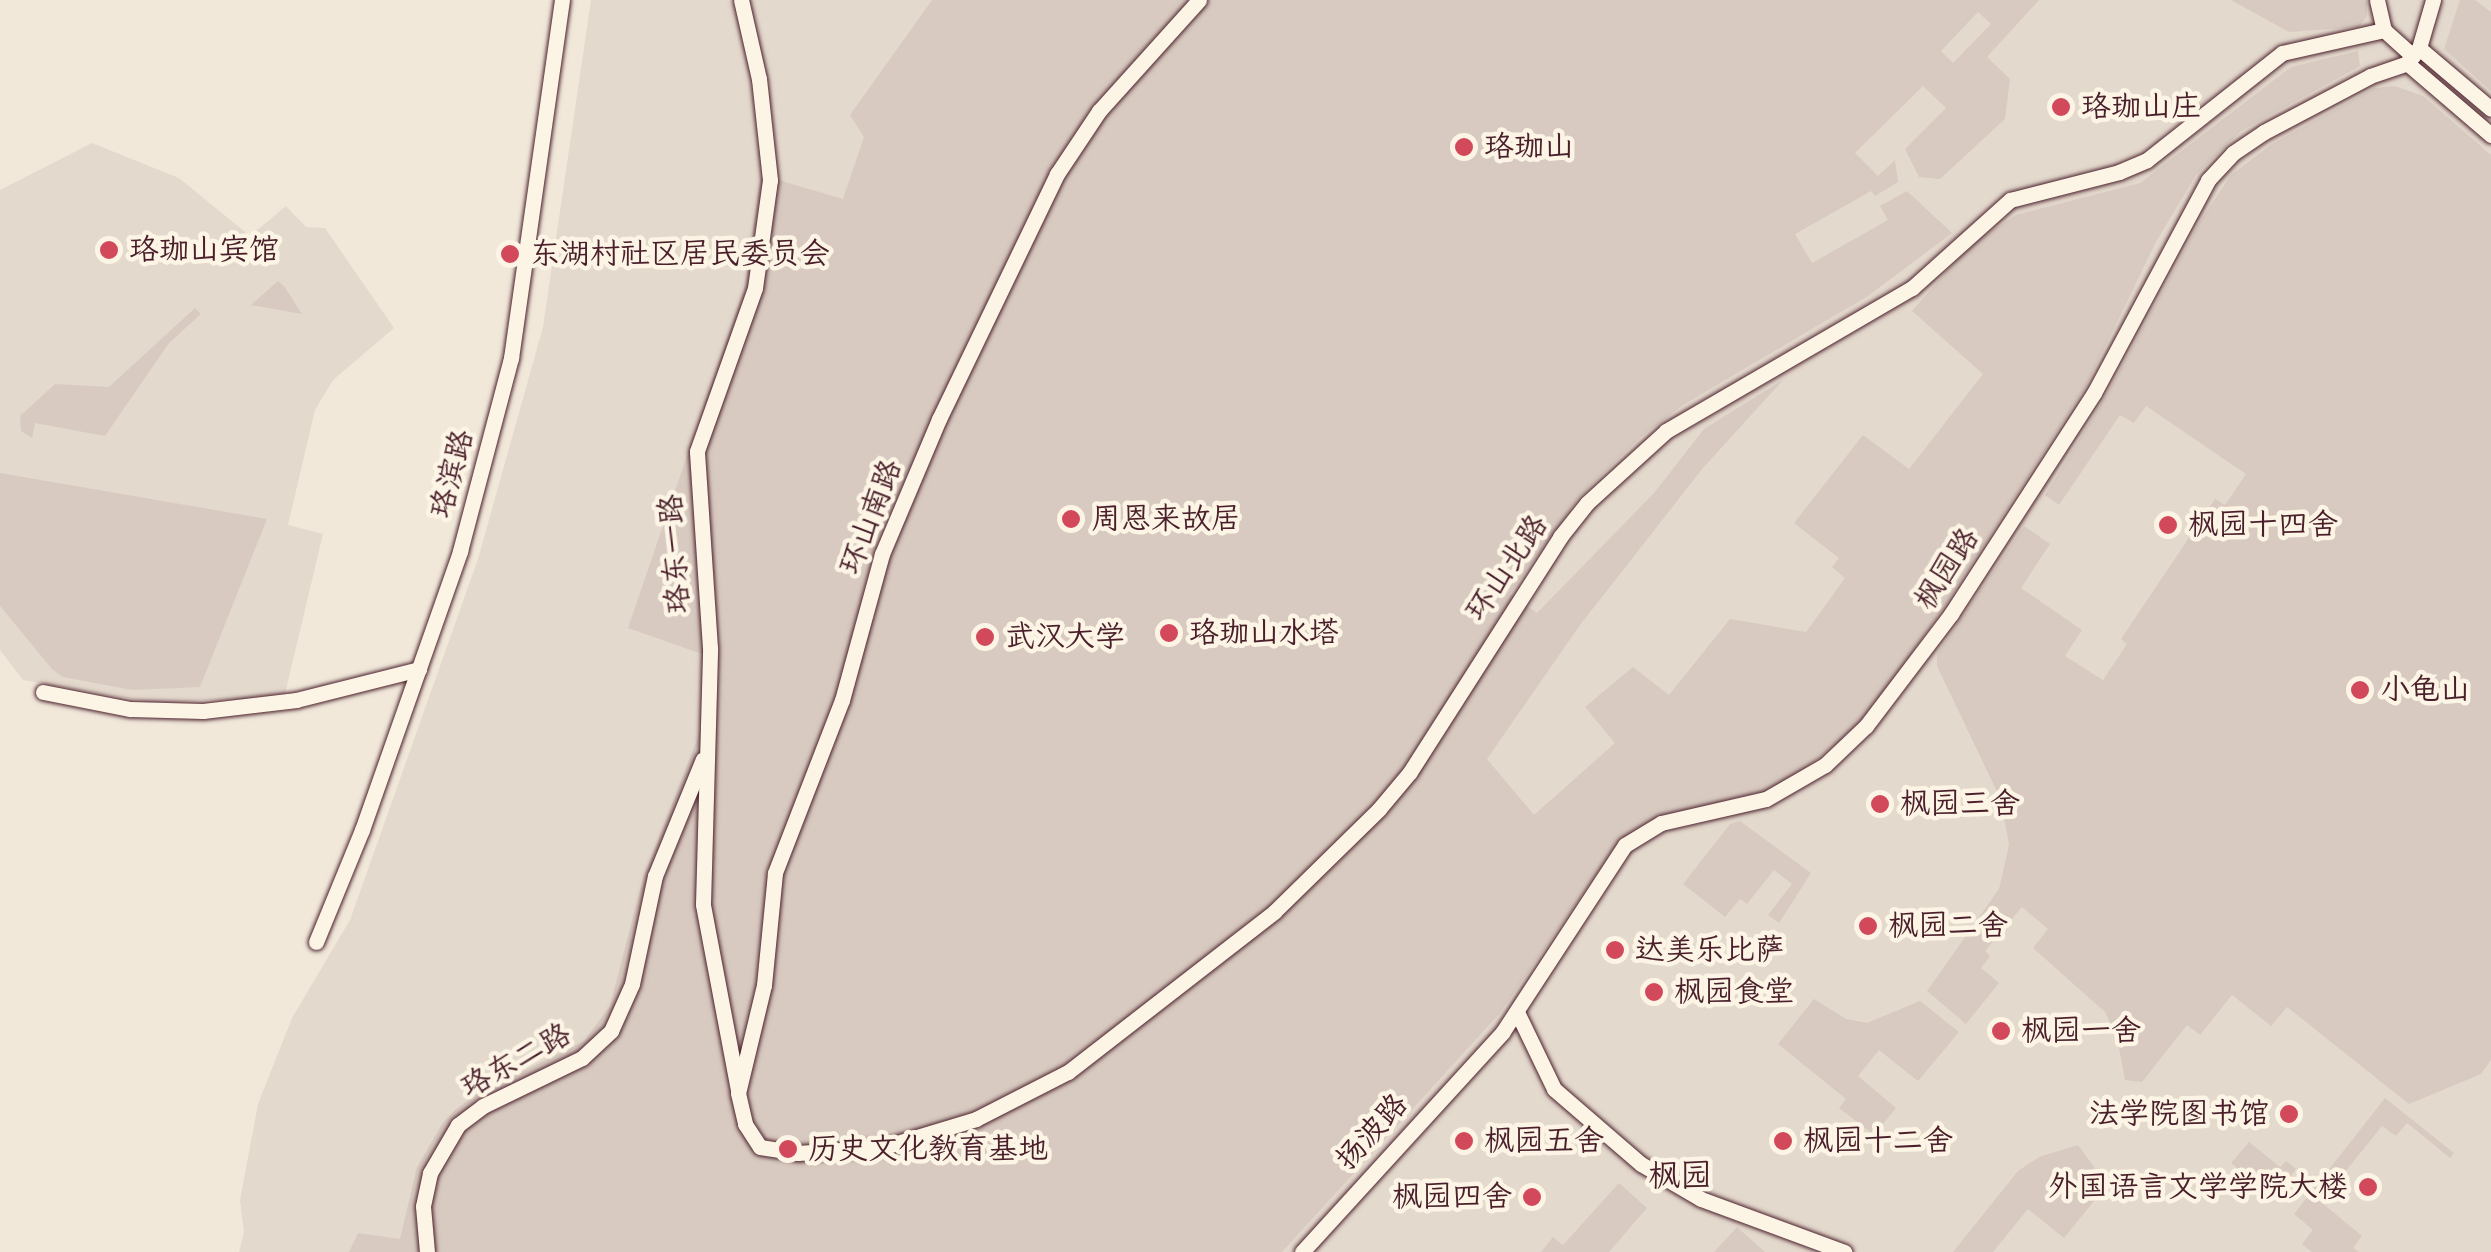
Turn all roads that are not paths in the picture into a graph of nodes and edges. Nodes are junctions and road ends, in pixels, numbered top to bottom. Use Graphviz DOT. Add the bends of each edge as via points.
graph roads {
  1 [pos="562,0"];
  2 [pos="741,0"];
  3 [pos="1199,0"];
  4 [pos="2376,0"];
  5 [pos="2433,0"];
  6 [pos="2384,30"];
  7 [pos="2413,56"];
  8 [pos="2491,109"];
  9 [pos="2491,135"];
  10 [pos="419,669"];
  11 [pos="43,692"];
  12 [pos="706,750"];
  13 [pos="316,942"];
  14 [pos="1517,1012"];
  15 [pos="1502,1033"];
  16 [pos="1531,1043"];
  17 [pos="1486,1052"];
  18 [pos="738,1093"];
  19 [pos="743,1114"];
  20 [pos="427,1252"];
  21 [pos="1302,1252"];
  22 [pos="1844,1252"];
  1 -- 10 [label="street, 珞滨路" via="511,358 460,551"];
  2 -- 12 [label="street, 珞东一路" via="759,79 770,180 755,288 696,452 710,648"];
  3 -- 18 [label="street, 环山南路" via="1099,111 1057,174 900,508 842,700 776,873 764,985"];
  4 -- 6 [label="street"];
  5 -- 7 [label="street"];
  6 -- 7 [label="street"];
  6 -- 19 [label="street, 环山北路" via="2282,53 2147,160 2010,200 1912,288 1666,431 1560,537 1379,810 1274,912 1068,1072 976,1119 884,1147 768,1149 753,1140"];
  7 -- 8 [label="street"];
  7 -- 9 [label="street"];
  7 -- 14 [label="street, 枫园路" via="2264,132 2220,166 2168,247 2094,392 1951,614 1881,709 1838,754 1788,788 1747,806 1661,823 1624,845"];
  10 -- 11 [label="street" via="308,698 203,711 130,709"];
  10 -- 13 [label="street, 珞滨路"];
  12 -- 18 [label="street, 珞东一路" via="702,904"];
  12 -- 20 [label="street, 珞东二路" via="655,876 632,984 611,1031 582,1058 483,1106 448,1137 426,1190"];
  14 -- 15 [label="street, 枫园路"];
  14 -- 16 [label="street"];
  15 -- 16 [label="street"];
  15 -- 17 [label="street, 枫园路"];
  16 -- 22 [label="street" via="1567,1103 1670,1186"];
  17 -- 21 [label="street, 扬波路"];
  18 -- 19 [label="street, 珞东一路"];
}
